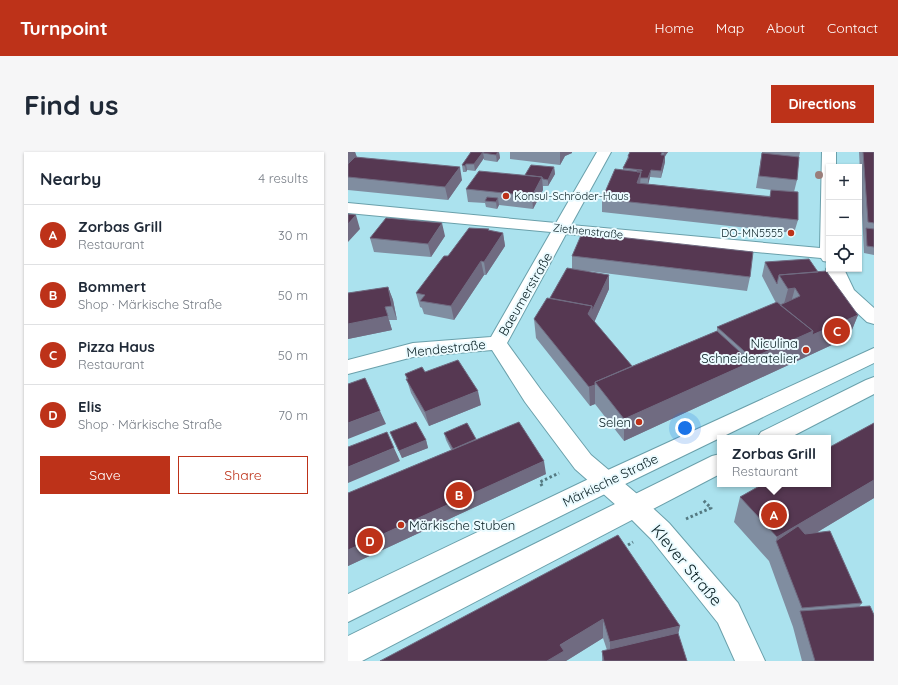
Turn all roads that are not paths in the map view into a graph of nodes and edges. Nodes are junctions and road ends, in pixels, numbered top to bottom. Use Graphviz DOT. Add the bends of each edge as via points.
graph roads {
  1 [pos="604,152"];
  2 [pos="828,152"];
  3 [pos="348,208"];
  4 [pos="562,228"];
  5 [pos="830,236"];
  6 [pos="826,260"];
  7 [pos="836,272"];
  8 [pos="874,318"];
  9 [pos="497,343"];
  10 [pos="874,355"];
  11 [pos="348,367"];
  12 [pos="874,385"];
  13 [pos="775,435"];
  14 [pos="717,464"];
  15 [pos="606,482"];
  16 [pos="634,506"];
  17 [pos="348,608"];
  18 [pos="348,652"];
  19 [pos="750,661"];
  1 -- 4 [label="street, Baeumerstraße"];
  2 -- 5 [label="street"];
  3 -- 4 [label="street, Ziethenstraße"];
  4 -- 6 [label="street, Ziethenstraße"];
  4 -- 9 [label="street, Baeumerstraße"];
  7 -- 8 [label="street" via="846,293"];
  9 -- 11 [label="street, Mendestraße" via="413,350"];
  9 -- 15 [label="street, Baeumerstraße" via="583,462"];
  10 -- 15 [label="street, Märkische Straße"];
  12 -- 13 [label="street"];
  14 -- 16 [label="street"];
  15 -- 16 [label="street, Klever Straße"];
  15 -- 17 [label="street, Märkische Straße"];
  16 -- 18 [label="street"];
  16 -- 19 [label="street, Klever Straße" via="660,531 728,613"];
}
